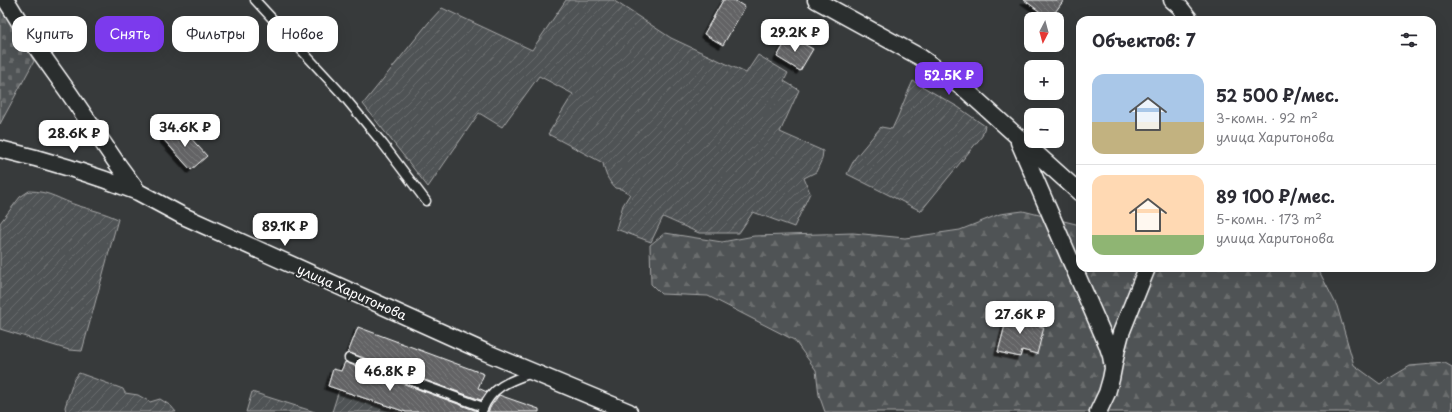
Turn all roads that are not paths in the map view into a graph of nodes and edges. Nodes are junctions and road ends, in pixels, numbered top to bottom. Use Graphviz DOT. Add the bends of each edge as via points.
graph roads {
  1 [pos="6,0"];
  2 [pos="256,0"];
  3 [pos="816,0"];
  4 [pos="1172,0"];
  5 [pos="1187,16"];
  6 [pos="1017,137"];
  7 [pos="0,149"];
  8 [pos="1076,189"];
  9 [pos="138,192"];
  10 [pos="426,201"];
  11 [pos="1143,273"];
  12 [pos="348,358"];
  13 [pos="1112,368"];
  14 [pos="534,372"];
  15 [pos="482,409"];
  16 [pos="629,412"];
  17 [pos="1098,412"];
  1 -- 9 [label="street, улица Харитонова"];
  2 -- 10 [label="lane" via="341,93"];
  3 -- 6 [label="street" via="920,56 967,91"];
  4 -- 5 [label="street"];
  6 -- 8 [label="street"];
  6 -- 13 [label="street" via="1107,344"];
  7 -- 9 [label="street" via="61,164"];
  9 -- 14 [label="street, улица Харитонова" via="181,215"];
  11 -- 13 [label="street" via="1121,333"];
  12 -- 15 [label="lane"];
  13 -- 17 [label="street" via="1107,393"];
  14 -- 15 [label="lane" via="498,388 491,393"];
  14 -- 16 [label="street, улица Харитонова"];
}
